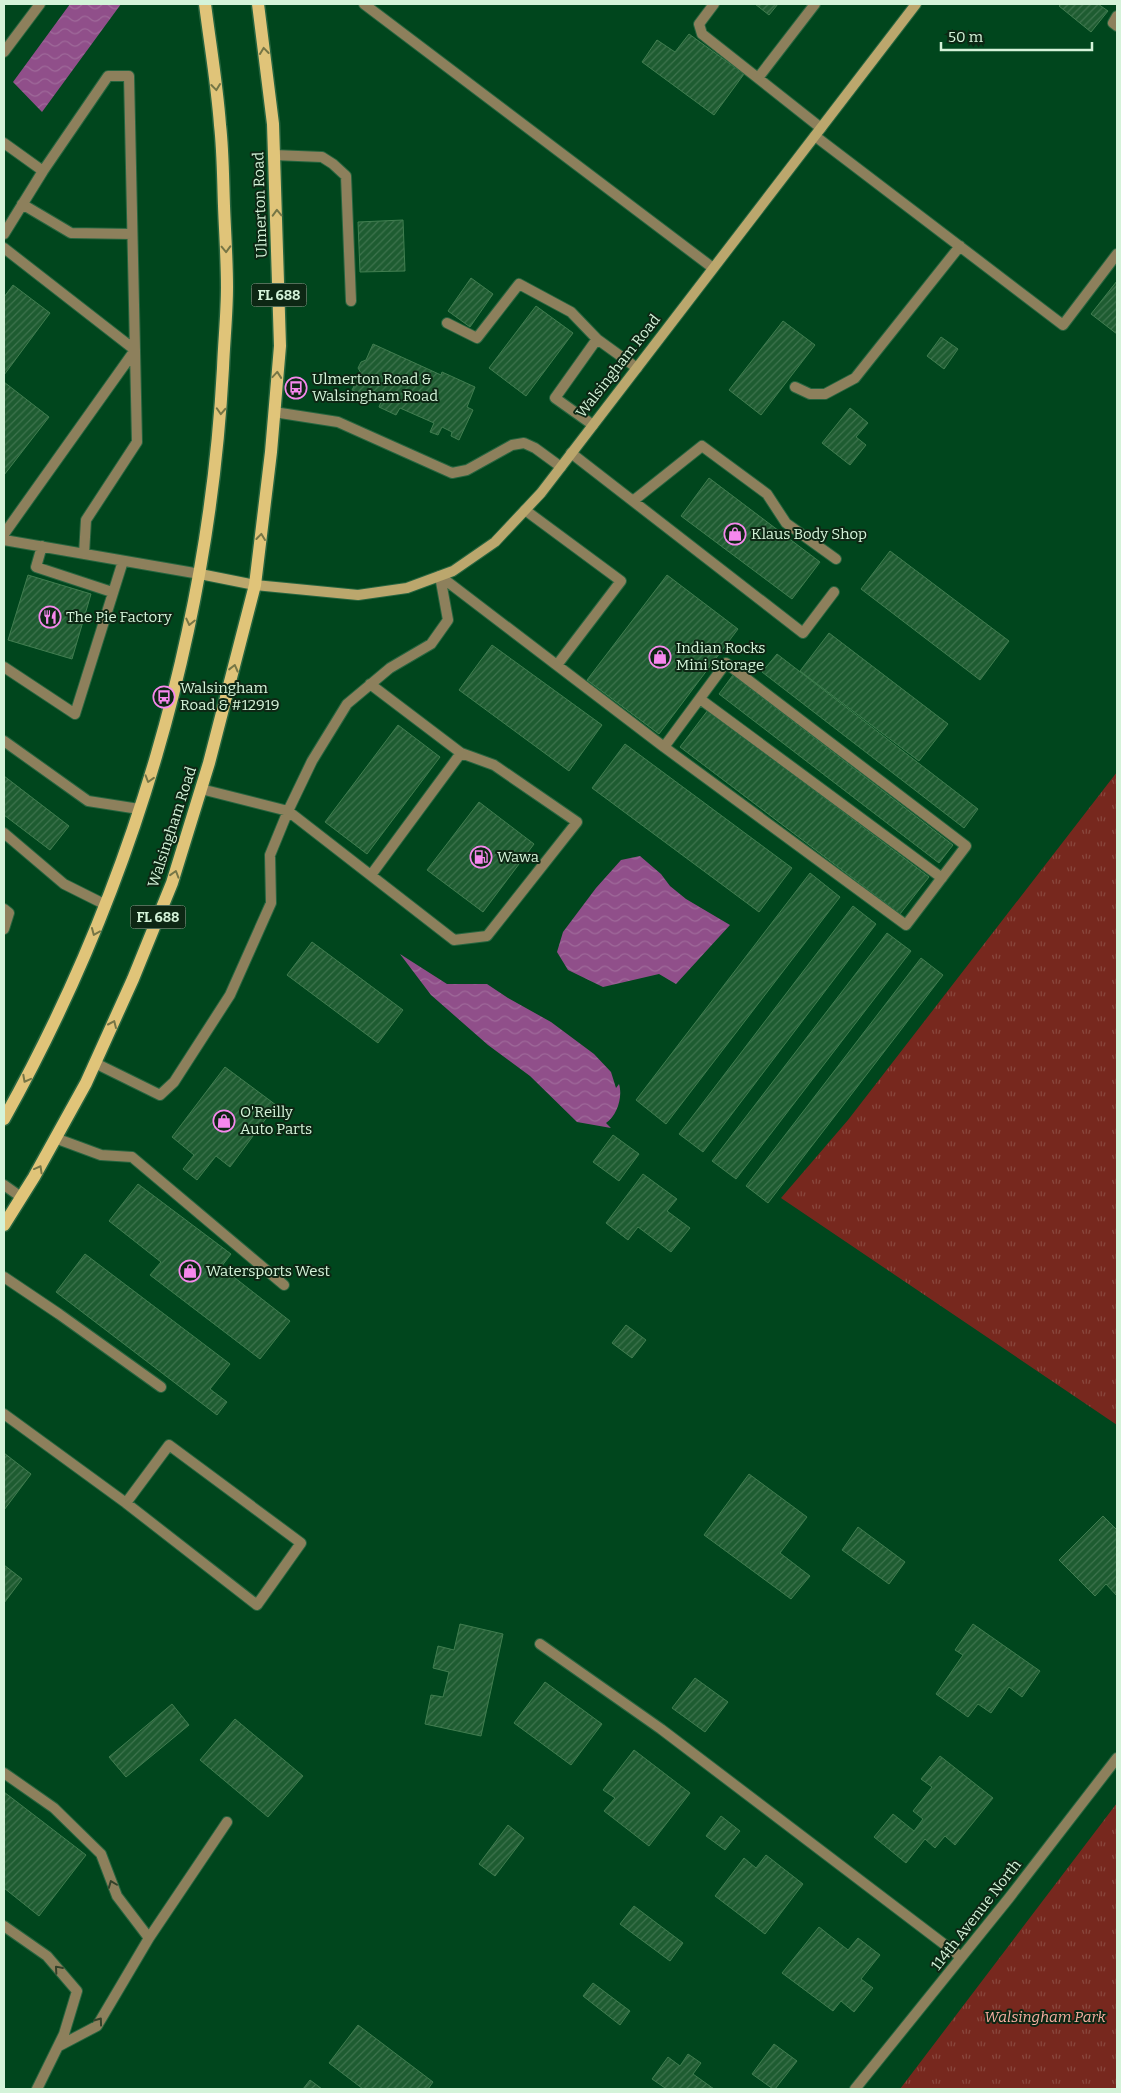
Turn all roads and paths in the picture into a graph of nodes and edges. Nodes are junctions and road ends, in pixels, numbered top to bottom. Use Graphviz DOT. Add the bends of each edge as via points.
graph roads {
  1 [pos="40,4"];
  2 [pos="205,4"];
  3 [pos="258,4"];
  4 [pos="364,4"];
  5 [pos="714,4"];
  6 [pos="815,4"];
  7 [pos="916,4"];
  8 [pos="1117,16"];
  9 [pos="1117,26"];
  10 [pos="4,52"];
  11 [pos="758,78"];
  12 [pos="818,132"];
  13 [pos="4,143"];
  14 [pos="274,155"];
  15 [pos="42,171"];
  16 [pos="22,204"];
  17 [pos="4,234"];
  18 [pos="132,234"];
  19 [pos="960,246"];
  20 [pos="4,248"];
  21 [pos="1117,254"];
  22 [pos="713,268"];
  23 [pos="351,301"];
  24 [pos="447,323"];
  25 [pos="597,339"];
  26 [pos="135,350"];
  27 [pos="637,368"];
  28 [pos="796,387"];
  29 [pos="274,412"];
  30 [pos="593,425"];
  31 [pos="571,453"];
  32 [pos="561,467"];
  33 [pos="633,501"];
  34 [pos="525,510"];
  35 [pos="4,534"];
  36 [pos="4,540"];
  37 [pos="42,546"];
  38 [pos="84,554"];
  39 [pos="836,559"];
  40 [pos="123,561"];
  41 [pos="200,574"];
  42 [pos="440,576"];
  43 [pos="255,585"];
  44 [pos="112,592"];
  45 [pos="834,592"];
  46 [pos="558,665"];
  47 [pos="4,667"];
  48 [pos="370,684"];
  49 [pos="700,699"];
  50 [pos="4,741"];
  51 [pos="664,747"];
  52 [pos="460,753"];
  53 [pos="201,789"];
  54 [pos="139,809"];
  55 [pos="288,811"];
  56 [pos="4,834"];
  57 [pos="371,876"];
  58 [pos="942,878"];
  59 [pos="106,905"];
  60 [pos="4,909"];
  61 [pos="4,930"];
  62 [pos="95,1063"];
  63 [pos="4,1119"];
  64 [pos="55,1138"];
  65 [pos="4,1185"];
  66 [pos="21,1197"];
  67 [pos="4,1225"];
  68 [pos="4,1277"];
  69 [pos="284,1285"];
  70 [pos="161,1387"];
  71 [pos="4,1414"];
  72 [pos="126,1503"];
  73 [pos="540,1644"];
  74 [pos="1117,1758"];
  75 [pos="4,1773"];
  76 [pos="227,1822"];
  77 [pos="4,1926"];
  78 [pos="149,1938"];
  79 [pos="961,1957"];
  80 [pos="59,2046"];
  81 [pos="37,2089"];
  82 [pos="855,2089"];
  1 -- 10 [label="street"];
  2 -- 41 [label="main road, one-way" via="220,125 227,288 220,431"];
  14 -- 3 [label="main road, Ulmerton Road / FL 688, one-way"];
  4 -- 22 [label="street"];
  5 -- 11 [label="street" via="699,24 702,34"];
  6 -- 11 [label="street"];
  7 -- 12 [label="street, Walsingham Road"];
  8 -- 9 [label="street" via="1113,23"];
  11 -- 12 [label="street"];
  12 -- 19 [label="street"];
  12 -- 22 [label="street, Walsingham Road"];
  13 -- 15 [label="street"];
  14 -- 23 [label="street" via="322,157 346,176"];
  29 -- 14 [label="main road, Ulmerton Road / FL 688, one-way" via="280,346"];
  15 -- 16 [label="street"];
  15 -- 18 [label="street" via="108,76 129,76"];
  16 -- 17 [label="street"];
  16 -- 18 [label="street" via="72,233"];
  18 -- 26 [label="street"];
  19 -- 21 [label="street" via="1063,325"];
  19 -- 28 [label="street" via="855,378 826,394 810,394"];
  20 -- 26 [label="street"];
  22 -- 27 [label="street, Walsingham Road"];
  24 -- 25 [label="street" via="477,338 520,284 571,312"];
  25 -- 27 [label="street"];
  25 -- 30 [label="street" via="555,398"];
  26 -- 35 [label="street"];
  26 -- 38 [label="street" via="137,442 86,520"];
  27 -- 30 [label="street, Walsingham Road"];
  29 -- 32 [label="street" via="338,422 452,473 467,470 512,445 524,443"];
  43 -- 29 [label="main road, Ulmerton Road / FL 688, one-way"];
  30 -- 31 [label="street, Walsingham Road"];
  31 -- 32 [label="street, Walsingham Road"];
  31 -- 33 [label="street"];
  32 -- 34 [label="street, Walsingham Road"];
  33 -- 39 [label="street" via="702,446 767,494 786,523"];
  33 -- 45 [label="street" via="803,633"];
  34 -- 42 [label="street, Walsingham Road" via="495,542 453,571"];
  34 -- 46 [label="street" via="621,581"];
  36 -- 37 [label="street"];
  37 -- 38 [label="street"];
  37 -- 44 [label="street" via="36,567"];
  38 -- 40 [label="street"];
  40 -- 41 [label="street"];
  40 -- 44 [label="street"];
  41 -- 43 [label="street, Walsingham Road"];
  41 -- 54 [label="main road, one-way" via="175,688"];
  42 -- 43 [label="street, Walsingham Road" via="407,588 358,595"];
  42 -- 46 [label="street"];
  42 -- 48 [label="street" via="448,620 430,644"];
  53 -- 43 [label="main road, Walsingham Road / FL 688, one-way"];
  44 -- 47 [label="street" via="75,714"];
  46 -- 51 [label="street"];
  48 -- 52 [label="street"];
  48 -- 55 [label="street" via="347,704 312,761"];
  49 -- 51 [label="street"];
  49 -- 58 [label="street"];
  49 -- 58 [label="street" via="726,663 966,846"];
  50 -- 54 [label="street" via="88,801"];
  51 -- 58 [label="street" via="906,925"];
  52 -- 57 [label="street"];
  52 -- 57 [label="street" via="494,765 577,822 487,936 454,940"];
  53 -- 55 [label="street"];
  62 -- 53 [label="main road, Walsingham Road / FL 688, one-way" via="134,979 172,883"];
  54 -- 59 [label="main road"];
  55 -- 57 [label="street"];
  55 -- 62 [label="street" via="270,855 271,903 230,995 174,1082 160,1095"];
  56 -- 59 [label="street" via="64,884"];
  59 -- 63 [label="main road, one-way" via="69,994"];
  60 -- 61 [label="street" via="9,913"];
  62 -- 64 [label="main road, Walsingham Road / FL 688"];
  66 -- 64 [label="main road, Walsingham Road / FL 688, one-way"];
  64 -- 69 [label="street" via="100,1154 132,1157"];
  65 -- 66 [label="street"];
  66 -- 67 [label="main road, Walsingham Road / FL 688"];
  68 -- 70 [label="street"];
  71 -- 72 [label="street"];
  72 -- 72 [label="street" via="257,1605 301,1543 169,1445"];
  73 -- 79 [label="street" via="661,1729"];
  74 -- 79 [label="street, 114th Avenue North"];
  78 -- 75 [label="street, one-way" via="117,1896 101,1854 54,1808"];
  76 -- 78 [label="street"];
  80 -- 77 [label="street, one-way" via="77,1991 47,1956"];
  80 -- 78 [label="street, one-way" via="97,2026"];
  79 -- 82 [label="street, 114th Avenue North"];
  80 -- 81 [label="street"];
}
